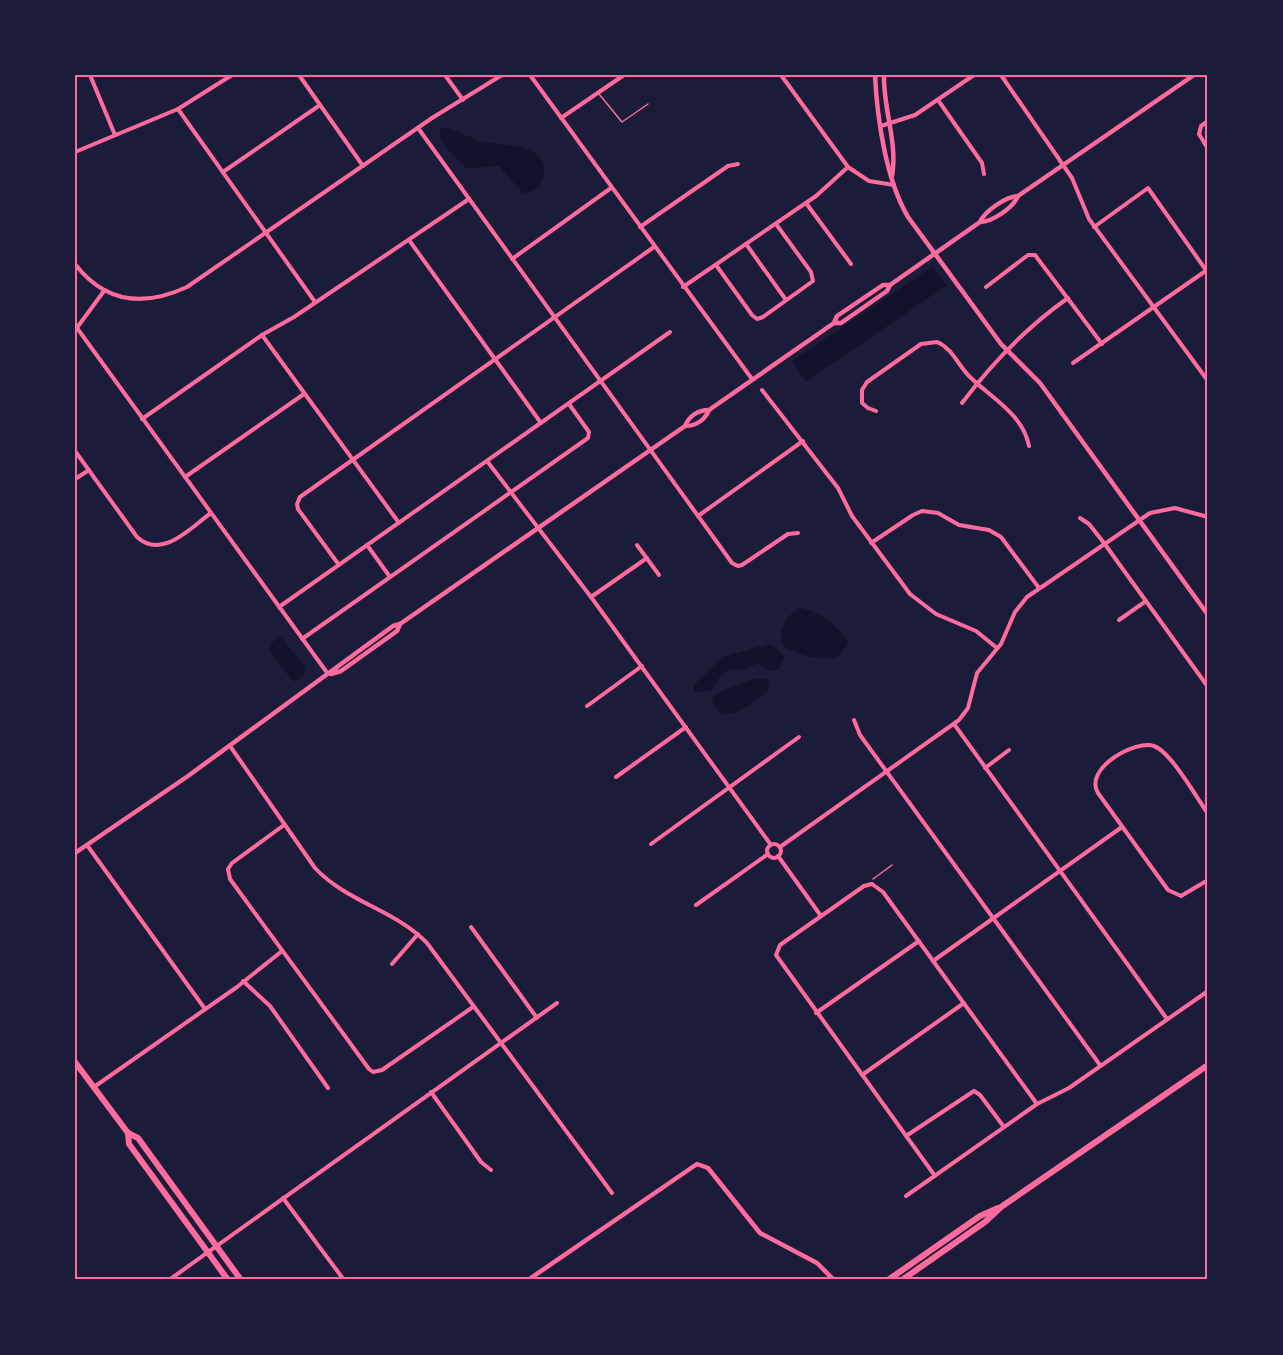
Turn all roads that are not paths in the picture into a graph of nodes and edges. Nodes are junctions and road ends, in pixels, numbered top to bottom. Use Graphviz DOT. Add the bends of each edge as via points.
graph roads {
  1 [pos="90,75"];
  2 [pos="232,75"];
  3 [pos="299,75"];
  4 [pos="445,75"];
  5 [pos="502,75"];
  6 [pos="530,75"];
  7 [pos="624,75"];
  8 [pos="781,75"];
  9 [pos="875,75"];
  10 [pos="884,75"];
  11 [pos="974,75"];
  12 [pos="1001,75"];
  13 [pos="1194,75"];
  14 [pos="598,93"];
  15 [pos="463,100"];
  16 [pos="938,100"];
  17 [pos="648,104"];
  18 [pos="320,105"];
  19 [pos="178,109"];
  20 [pos="561,118"];
  21 [pos="1208,121"];
  22 [pos="889,124"];
  23 [pos="881,126"];
  24 [pos="418,128"];
  25 [pos="115,135"];
  26 [pos="1208,149"];
  27 [pos="75,152"];
  28 [pos="738,164"];
  29 [pos="1063,165"];
  30 [pos="363,166"];
  31 [pos="848,166"];
  32 [pos="223,172"];
  33 [pos="984,174"];
  34 [pos="892,176"];
  35 [pos="894,185"];
  36 [pos="611,188"];
  37 [pos="469,199"];
  38 [pos="806,203"];
  39 [pos="776,224"];
  40 [pos="640,227"];
  41 [pos="1094,227"];
  42 [pos="266,233"];
  43 [pos="408,240"];
  44 [pos="746,244"];
  45 [pos="654,247"];
  46 [pos="935,254"];
  47 [pos="512,259"];
  48 [pos="75,264"];
  49 [pos="851,264"];
  50 [pos="716,265"];
  51 [pos="1207,271"];
  52 [pos="683,287"];
  53 [pos="986,287"];
  54 [pos="104,291"];
  55 [pos="1068,298"];
  56 [pos="786,300"];
  57 [pos="315,302"];
  58 [pos="1154,307"];
  59 [pos="555,317"];
  60 [pos="76,329"];
  61 [pos="670,332"];
  62 [pos="262,335"];
  63 [pos="1102,344"];
  64 [pos="1008,351"];
  65 [pos="495,360"];
  66 [pos="1073,363"];
  67 [pos="752,379"];
  68 [pos="601,381"];
  69 [pos="1208,381"];
  70 [pos="977,383"];
  71 [pos="762,390"];
  72 [pos="304,394"];
  73 [pos="569,404"];
  74 [pos="962,404"];
  75 [pos="709,410"];
  76 [pos="876,411"];
  77 [pos="142,419"];
  78 [pos="541,423"];
  79 [pos="685,426"];
  80 [pos="804,441"];
  81 [pos="1029,446"];
  82 [pos="650,450"];
  83 [pos="75,451"];
  84 [pos="353,460"];
  85 [pos="487,461"];
  86 [pos="89,470"];
  87 [pos="185,477"];
  88 [pos="75,479"];
  89 [pos="511,494"];
  90 [pos="211,513"];
  91 [pos="698,516"];
  92 [pos="1208,517"];
  93 [pos="1080,518"];
  94 [pos="1138,519"];
  95 [pos="399,523"];
  96 [pos="539,527"];
  97 [pos="798,533"];
  98 [pos="872,543"];
  99 [pos="1104,543"];
  100 [pos="367,545"];
  101 [pos="637,545"];
  102 [pos="647,558"];
  103 [pos="339,565"];
  104 [pos="659,575"];
  105 [pos="390,577"];
  106 [pos="1039,588"];
  107 [pos="591,597"];
  108 [pos="1146,602"];
  109 [pos="279,607"];
  110 [pos="1208,615"];
  111 [pos="1119,620"];
  112 [pos="302,639"];
  113 [pos="997,648"];
  114 [pos="642,666"];
  115 [pos="328,675"];
  116 [pos="1208,687"];
  117 [pos="587,706"];
  118 [pos="854,720"];
  119 [pos="954,724"];
  120 [pos="686,727"];
  121 [pos="799,737"];
  122 [pos="230,746"];
  123 [pos="1010,750"];
  124 [pos="985,768"];
  125 [pos="887,770"];
  126 [pos="616,777"];
  127 [pos="729,787"];
  128 [pos="1208,814"];
  129 [pos="284,825"];
  130 [pos="1122,827"];
  131 [pos="651,844"];
  132 [pos="87,845"];
  133 [pos="771,845"];
  134 [pos="780,847"];
  135 [pos="75,853"];
  136 [pos="768,854"];
  137 [pos="778,856"];
  138 [pos="892,865"];
  139 [pos="1060,871"];
  140 [pos="1208,880"];
  141 [pos="873,882"];
  142 [pos="696,905"];
  143 [pos="821,915"];
  144 [pos="993,918"];
  145 [pos="471,927"];
  146 [pos="418,934"];
  147 [pos="919,941"];
  148 [pos="282,951"];
  149 [pos="933,961"];
  150 [pos="392,964"];
  151 [pos="243,981"];
  152 [pos="1208,991"];
  153 [pos="557,1003"];
  154 [pos="964,1004"];
  155 [pos="473,1007"];
  156 [pos="205,1010"];
  157 [pos="816,1013"];
  158 [pos="537,1018"];
  159 [pos="1167,1018"];
  160 [pos="502,1044"];
  161 [pos="75,1062"];
  162 [pos="1100,1065"];
  163 [pos="1208,1065"];
  164 [pos="862,1075"];
  165 [pos="94,1087"];
  166 [pos="328,1088"];
  167 [pos="431,1092"];
  168 [pos="1037,1104"];
  169 [pos="1004,1127"];
  170 [pos="128,1133"];
  171 [pos="906,1136"];
  172 [pos="491,1170"];
  173 [pos="935,1176"];
  174 [pos="612,1193"];
  175 [pos="906,1196"];
  176 [pos="283,1198"];
  177 [pos="1001,1207"];
  178 [pos="217,1247"];
  179 [pos="208,1253"];
  180 [pos="169,1280"];
  181 [pos="228,1280"];
  182 [pos="241,1280"];
  183 [pos="344,1280"];
  184 [pos="528,1280"];
  185 [pos="834,1280"];
  186 [pos="888,1280"];
  187 [pos="902,1280"];
  1 -- 25 [label="street"];
  2 -- 19 [label="street"];
  3 -- 18 [label="street"];
  4 -- 15 [label="street"];
  5 -- 15 [label="street"];
  6 -- 20 [label="street"];
  7 -- 14 [label="street"];
  8 -- 31 [label="street"];
  9 -- 23 [label="street"];
  10 -- 22 [label="street"];
  11 -- 16 [label="street"];
  12 -- 29 [label="street"];
  13 -- 29 [label="street"];
  14 -- 17 [label="lane" via="622,122"];
  14 -- 20 [label="street"];
  15 -- 24 [label="street"];
  16 -- 22 [label="street" via="910,118"];
  16 -- 33 [label="street" via="982,163"];
  18 -- 30 [label="street"];
  18 -- 32 [label="street"];
  19 -- 25 [label="street"];
  19 -- 32 [label="street"];
  20 -- 36 [label="street"];
  21 -- 26 [label="street" via="1199,131"];
  22 -- 23 [label="street"];
  22 -- 34 [label="street" via="894,156"];
  23 -- 34 [label="street"];
  24 -- 30 [label="street"];
  24 -- 37 [label="street"];
  25 -- 27 [label="street"];
  28 -- 40 [label="street" via="728,166"];
  29 -- 41 [label="street"];
  29 -- 46 [label="street" via="1018,196 1015,203"];
  30 -- 42 [label="street"];
  31 -- 35 [label="street" via="869,181"];
  31 -- 38 [label="street"];
  32 -- 42 [label="street"];
  34 -- 35 [label="street"];
  35 -- 46 [label="street" via="908,217"];
  36 -- 40 [label="street"];
  36 -- 47 [label="street"];
  37 -- 43 [label="street"];
  37 -- 47 [label="street"];
  38 -- 39 [label="street"];
  38 -- 49 [label="street"];
  39 -- 44 [label="street"];
  39 -- 56 [label="street" via="813,278 810,285"];
  40 -- 45 [label="street"];
  41 -- 51 [label="street" via="1148,188"];
  41 -- 58 [label="street"];
  42 -- 54 [label="street" via="167,297 134,299"];
  42 -- 57 [label="street"];
  43 -- 57 [label="street"];
  43 -- 65 [label="street"];
  44 -- 50 [label="street"];
  44 -- 56 [label="street"];
  45 -- 52 [label="street"];
  45 -- 59 [label="street"];
  46 -- 64 [label="street"];
  46 -- 67 [label="street" via="837,316 834,323"];
  47 -- 59 [label="street"];
  48 -- 54 [label="street"];
  50 -- 52 [label="street"];
  50 -- 56 [label="street" via="757,319"];
  51 -- 58 [label="street"];
  52 -- 67 [label="street"];
  53 -- 55 [label="street" via="1028,255 1035,255"];
  54 -- 60 [label="street"];
  55 -- 63 [label="street"];
  55 -- 64 [label="street" via="1037,320"];
  57 -- 62 [label="street"];
  58 -- 63 [label="street"];
  58 -- 69 [label="street"];
  59 -- 65 [label="street"];
  59 -- 68 [label="street"];
  60 -- 77 [label="street"];
  61 -- 68 [label="street"];
  62 -- 72 [label="street"];
  62 -- 77 [label="street"];
  63 -- 66 [label="street"];
  64 -- 70 [label="street"];
  64 -- 94 [label="street" via="1040,383"];
  65 -- 78 [label="street"];
  65 -- 84 [label="street"];
  67 -- 75 [label="street"];
  68 -- 73 [label="street"];
  68 -- 82 [label="street"];
  70 -- 74 [label="street"];
  70 -- 76 [label="street" via="946,347 934,341 921,344 867,382 862,390 862,403"];
  70 -- 81 [label="street" via="1011,413 1027,435"];
  71 -- 80 [label="street"];
  72 -- 84 [label="street"];
  72 -- 87 [label="street"];
  73 -- 78 [label="street"];
  73 -- 89 [label="street" via="589,432 588,438"];
  75 -- 79 [label="street" via="706,417"];
  75 -- 79 [label="street" via="701,410"];
  77 -- 87 [label="street"];
  78 -- 85 [label="street"];
  79 -- 82 [label="street"];
  80 -- 91 [label="street"];
  80 -- 98 [label="street"];
  82 -- 91 [label="street"];
  82 -- 96 [label="street"];
  83 -- 86 [label="street"];
  84 -- 95 [label="street"];
  84 -- 103 [label="street" via="300,497 297,504"];
  85 -- 89 [label="street"];
  85 -- 95 [label="street"];
  86 -- 88 [label="street"];
  86 -- 90 [label="street" via="137,537 152,547 166,544"];
  87 -- 90 [label="street"];
  89 -- 96 [label="street"];
  89 -- 105 [label="street"];
  90 -- 109 [label="street"];
  91 -- 97 [label="street" via="738,566 788,534"];
  92 -- 94 [label="street" via="1166,508"];
  93 -- 99 [label="street"];
  94 -- 99 [label="street"];
  94 -- 110 [label="street"];
  95 -- 100 [label="street"];
  96 -- 107 [label="street"];
  96 -- 115 [label="street" via="400,624 397,631 360,658"];
  98 -- 106 [label="street" via="913,515 938,513 959,525 995,532"];
  98 -- 113 [label="street" via="920,604 976,632"];
  99 -- 106 [label="street"];
  99 -- 108 [label="street"];
  100 -- 103 [label="street"];
  100 -- 105 [label="street"];
  101 -- 102 [label="street"];
  102 -- 104 [label="street"];
  102 -- 107 [label="street"];
  103 -- 109 [label="street"];
  105 -- 112 [label="street"];
  106 -- 113 [label="street" via="1020,605"];
  107 -- 114 [label="street"];
  108 -- 111 [label="street"];
  108 -- 116 [label="street"];
  109 -- 112 [label="street"];
  112 -- 115 [label="street"];
  113 -- 119 [label="street" via="977,673 968,708"];
  114 -- 117 [label="street"];
  114 -- 120 [label="street"];
  115 -- 122 [label="street"];
  118 -- 125 [label="street" via="860,735"];
  119 -- 124 [label="street"];
  119 -- 125 [label="street"];
  120 -- 126 [label="street"];
  120 -- 127 [label="street"];
  121 -- 127 [label="street"];
  122 -- 129 [label="street"];
  122 -- 132 [label="street"];
  123 -- 124 [label="street"];
  124 -- 139 [label="street"];
  125 -- 134 [label="street"];
  125 -- 144 [label="street"];
  127 -- 131 [label="street"];
  127 -- 133 [label="street"];
  128 -- 130 [label="street" via="1164,753 1153,745 1138,746 1105,764 1094,780 1096,790"];
  129 -- 146 [label="street" via="328,881"];
  129 -- 148 [label="street" via="237,858 228,869 230,879"];
  130 -- 139 [label="street"];
  130 -- 140 [label="street" via="1168,890 1181,896"];
  132 -- 135 [label="street"];
  132 -- 156 [label="street"];
  133 -- 134 [label="street"];
  133 -- 136 [label="street"];
  134 -- 137 [label="street"];
  136 -- 137 [label="street"];
  136 -- 142 [label="street"];
  137 -- 143 [label="street"];
  138 -- 141 [label="lane"];
  139 -- 144 [label="street"];
  139 -- 159 [label="street"];
  141 -- 143 [label="street"];
  141 -- 147 [label="street"];
  143 -- 157 [label="street" via="776,951 778,961"];
  144 -- 149 [label="street"];
  144 -- 162 [label="street"];
  145 -- 158 [label="street"];
  146 -- 150 [label="street"];
  146 -- 155 [label="street"];
  147 -- 149 [label="street"];
  147 -- 157 [label="street"];
  148 -- 151 [label="street"];
  148 -- 155 [label="street" via="373,1072 382,1070"];
  149 -- 154 [label="street"];
  151 -- 156 [label="street"];
  151 -- 166 [label="street" via="270,1006"];
  152 -- 159 [label="street"];
  153 -- 158 [label="street"];
  154 -- 164 [label="street"];
  154 -- 168 [label="street"];
  155 -- 160 [label="street"];
  156 -- 165 [label="street"];
  157 -- 164 [label="street"];
  158 -- 160 [label="street"];
  159 -- 162 [label="street"];
  160 -- 167 [label="street"];
  160 -- 174 [label="street"];
  161 -- 165 [label="main road"];
  162 -- 168 [label="street" via="1061,1093"];
  163 -- 177 [label="main road"];
  164 -- 171 [label="street"];
  165 -- 170 [label="main road"];
  167 -- 172 [label="street" via="481,1162"];
  167 -- 176 [label="street"];
  168 -- 169 [label="street"];
  169 -- 171 [label="street" via="974,1091"];
  169 -- 173 [label="street"];
  170 -- 178 [label="main road" via="138,1138"];
  170 -- 179 [label="main road" via="129,1144"];
  171 -- 173 [label="street"];
  173 -- 175 [label="street"];
  176 -- 178 [label="street"];
  176 -- 183 [label="street"];
  177 -- 186 [label="main road" via="980,1216"];
  177 -- 187 [label="main road"];
  178 -- 179 [label="street"];
  178 -- 182 [label="main road"];
  179 -- 180 [label="street"];
  179 -- 181 [label="main road"];
  184 -- 185 [label="street" via="697,1164 708,1168 760,1233 818,1263"];
}
